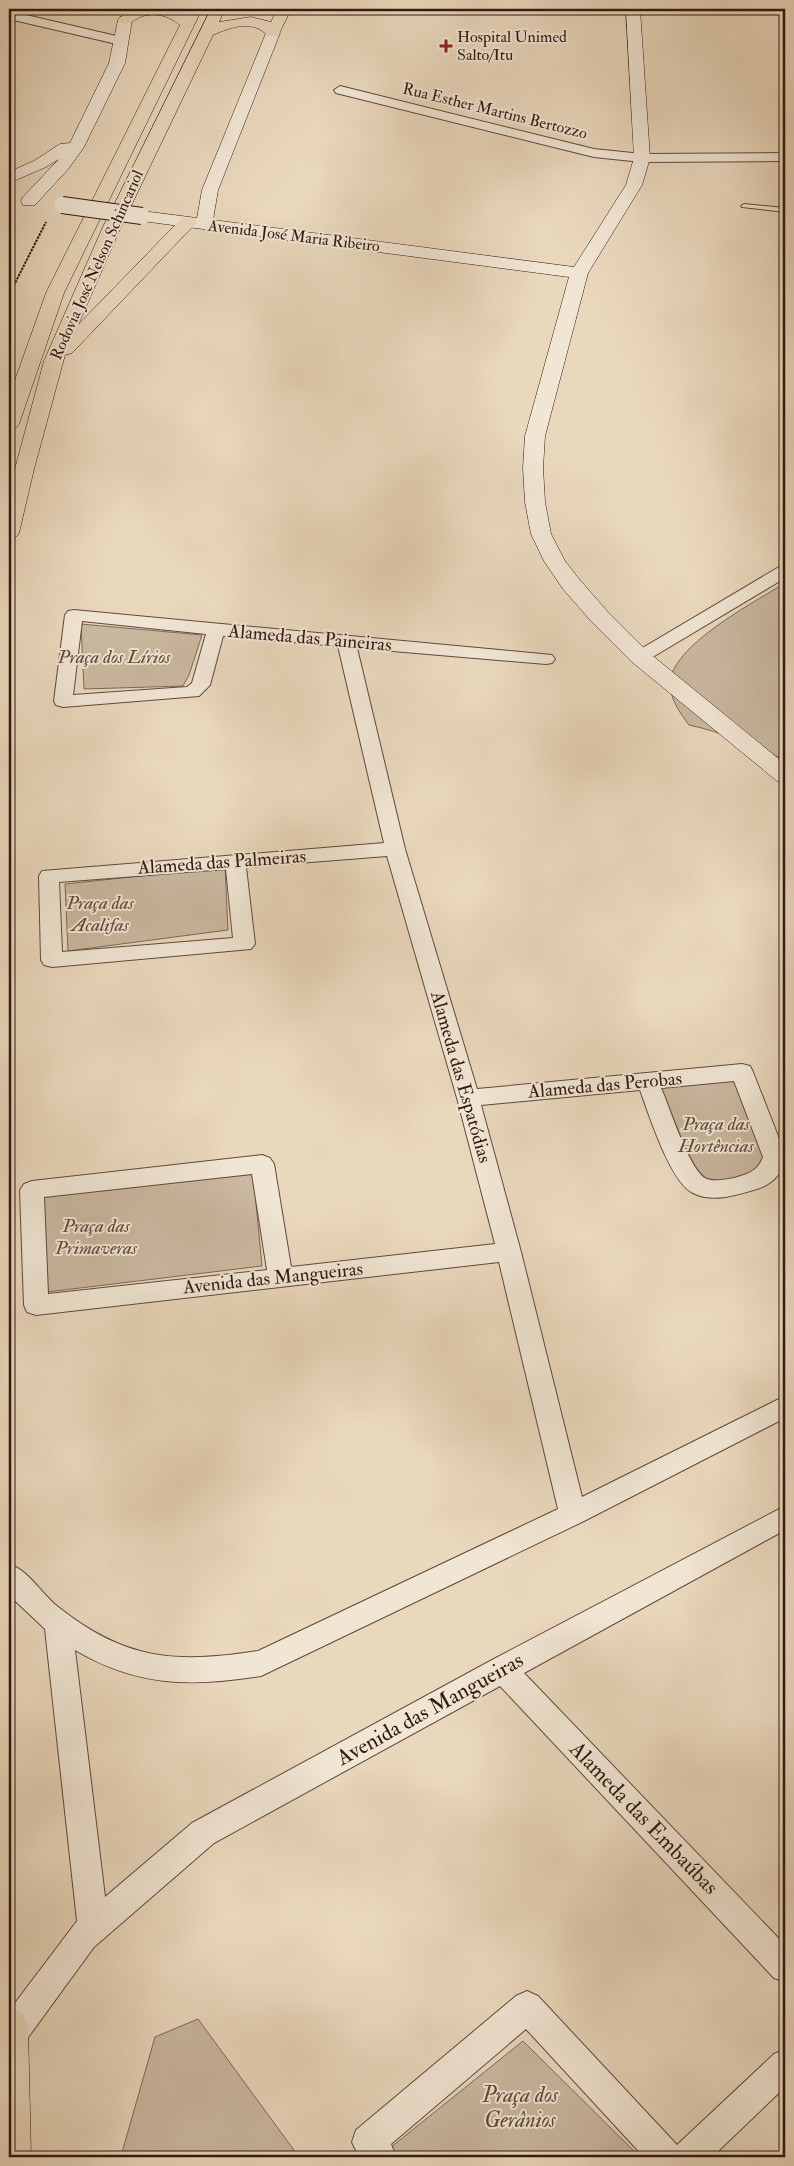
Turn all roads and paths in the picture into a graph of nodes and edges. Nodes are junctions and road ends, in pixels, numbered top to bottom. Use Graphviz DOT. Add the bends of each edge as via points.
graph roads {
  1 [pos="218,9"];
  2 [pos="284,9"];
  3 [pos="634,9"];
  4 [pos="781,9"];
  5 [pos="785,10"];
  6 [pos="127,14"];
  7 [pos="9,15"];
  8 [pos="191,16"];
  9 [pos="208,32"];
  10 [pos="273,33"];
  11 [pos="121,41"];
  12 [pos="340,90"];
  13 [pos="79,137"];
  14 [pos="785,157"];
  15 [pos="642,158"];
  16 [pos="9,178"];
  17 [pos="210,190"];
  18 [pos="744,206"];
  19 [pos="785,210"];
  20 [pos="150,217"];
  21 [pos="48,219"];
  22 [pos="196,223"];
  23 [pos="579,273"];
  24 [pos="9,295"];
  25 [pos="53,361"];
  26 [pos="9,424"];
  27 [pos="9,533"];
  28 [pos="785,571"];
  29 [pos="216,630"];
  30 [pos="346,641"];
  31 [pos="640,656"];
  32 [pos="546,659"];
  33 [pos="785,776"];
  34 [pos="395,849"];
  35 [pos="235,861"];
  36 [pos="648,1082"];
  37 [pos="468,1098"];
  38 [pos="509,1252"];
  39 [pos="280,1277"];
  40 [pos="785,1406"];
  41 [pos="573,1514"];
  42 [pos="785,1517"];
  43 [pos="9,1576"];
  44 [pos="58,1624"];
  45 [pos="502,1669"];
  46 [pos="93,1927"];
  47 [pos="785,1967"];
  48 [pos="9,2032"];
  49 [pos="785,2065"];
  50 [pos="11,2157"];
  51 [pos="380,2157"];
  52 [pos="666,2157"];
  53 [pos="688,2157"];
  1 -- 9 [label="main road, Rodovia José Nelson Schincariol"];
  2 -- 10 [label="main road"];
  3 -- 15 [label="main road"];
  4 -- 5 [label="street"];
  6 -- 8 [label="main road" via="161,11"];
  6 -- 11 [label="main road"];
  7 -- 11 [label="street"];
  8 -- 26 [label="main road, Rodovia José Nelson Schincariol" via="55,293"];
  9 -- 10 [label="main road" via="228,24 250,22 264,25"];
  9 -- 25 [label="main road, Rodovia José Nelson Schincariol" via="111,229"];
  10 -- 17 [label="main road"];
  11 -- 13 [label="main road" via="114,71"];
  12 -- 15 [label="street, Rua Esther Martins Bertozzo" via="594,153"];
  13 -- 16 [label="main road" via="58,154"];
  13 -- 20 [label="main road, Avenida José Maria Ribeiro, bridge" via="63,165 22,200"];
  14 -- 15 [label="street, Rua Esther Martins Bertozzo"];
  15 -- 23 [label="main road" via="634,185"];
  17 -- 20 [label="main road" via="176,214"];
  17 -- 22 [label="main road"];
  18 -- 19 [label="lane"];
  20 -- 22 [label="main road, Avenida José Maria Ribeiro"];
  21 -- 24 [label="path"];
  22 -- 23 [label="main road, Avenida José Maria Ribeiro"];
  22 -- 25 [label="main road" via="154,259"];
  23 -- 31 [label="main road" via="535,436 535,502 541,534 554,561 599,616"];
  25 -- 27 [label="main road, Rodovia José Nelson Schincariol"];
  28 -- 31 [label="street"];
  29 -- 29 [label="street, Alameda das Paineiras" via="202,685 192,692 64,701 74,615"];
  29 -- 30 [label="street, Alameda das Paineiras"];
  30 -- 32 [label="street, Alameda das Paineiras"];
  30 -- 34 [label="street, Alameda das Espatódias"];
  31 -- 33 [label="main road"];
  34 -- 35 [label="street, Alameda das Palmeiras"];
  34 -- 37 [label="street, Alameda das Espatódias"];
  35 -- 35 [label="street, Alameda das Palmeiras" via="244,944 52,960 50,876"];
  36 -- 36 [label="street, Alameda das Perobas" via="679,1160 689,1178 701,1187 731,1187 759,1180 770,1172 775,1157 742,1072"];
  36 -- 37 [label="street, Alameda das Perobas"];
  37 -- 38 [label="street, Alameda das Espatódias"];
  38 -- 39 [label="street, Avenida das Mangueiras"];
  38 -- 41 [label="street, Alameda das Espatódias"];
  39 -- 39 [label="street, Avenida das Mangueiras" via="36,1305 32,1190 262,1164"];
  40 -- 41 [label="street"];
  41 -- 44 [label="street" via="262,1663 185,1671 138,1665 101,1651"];
  42 -- 45 [label="street, Avenida das Mangueiras"];
  43 -- 44 [label="street"];
  44 -- 46 [label="street"];
  45 -- 46 [label="street, Avenida das Mangueiras" via="203,1833"];
  45 -- 47 [label="street, Alameda das Embaúbas"];
  46 -- 48 [label="street, Avenida das Mangueiras"];
  48 -- 50 [label="main road"];
  49 -- 53 [label="street"];
  51 -- 52 [label="street" via="368,2142 527,2007"];
}
